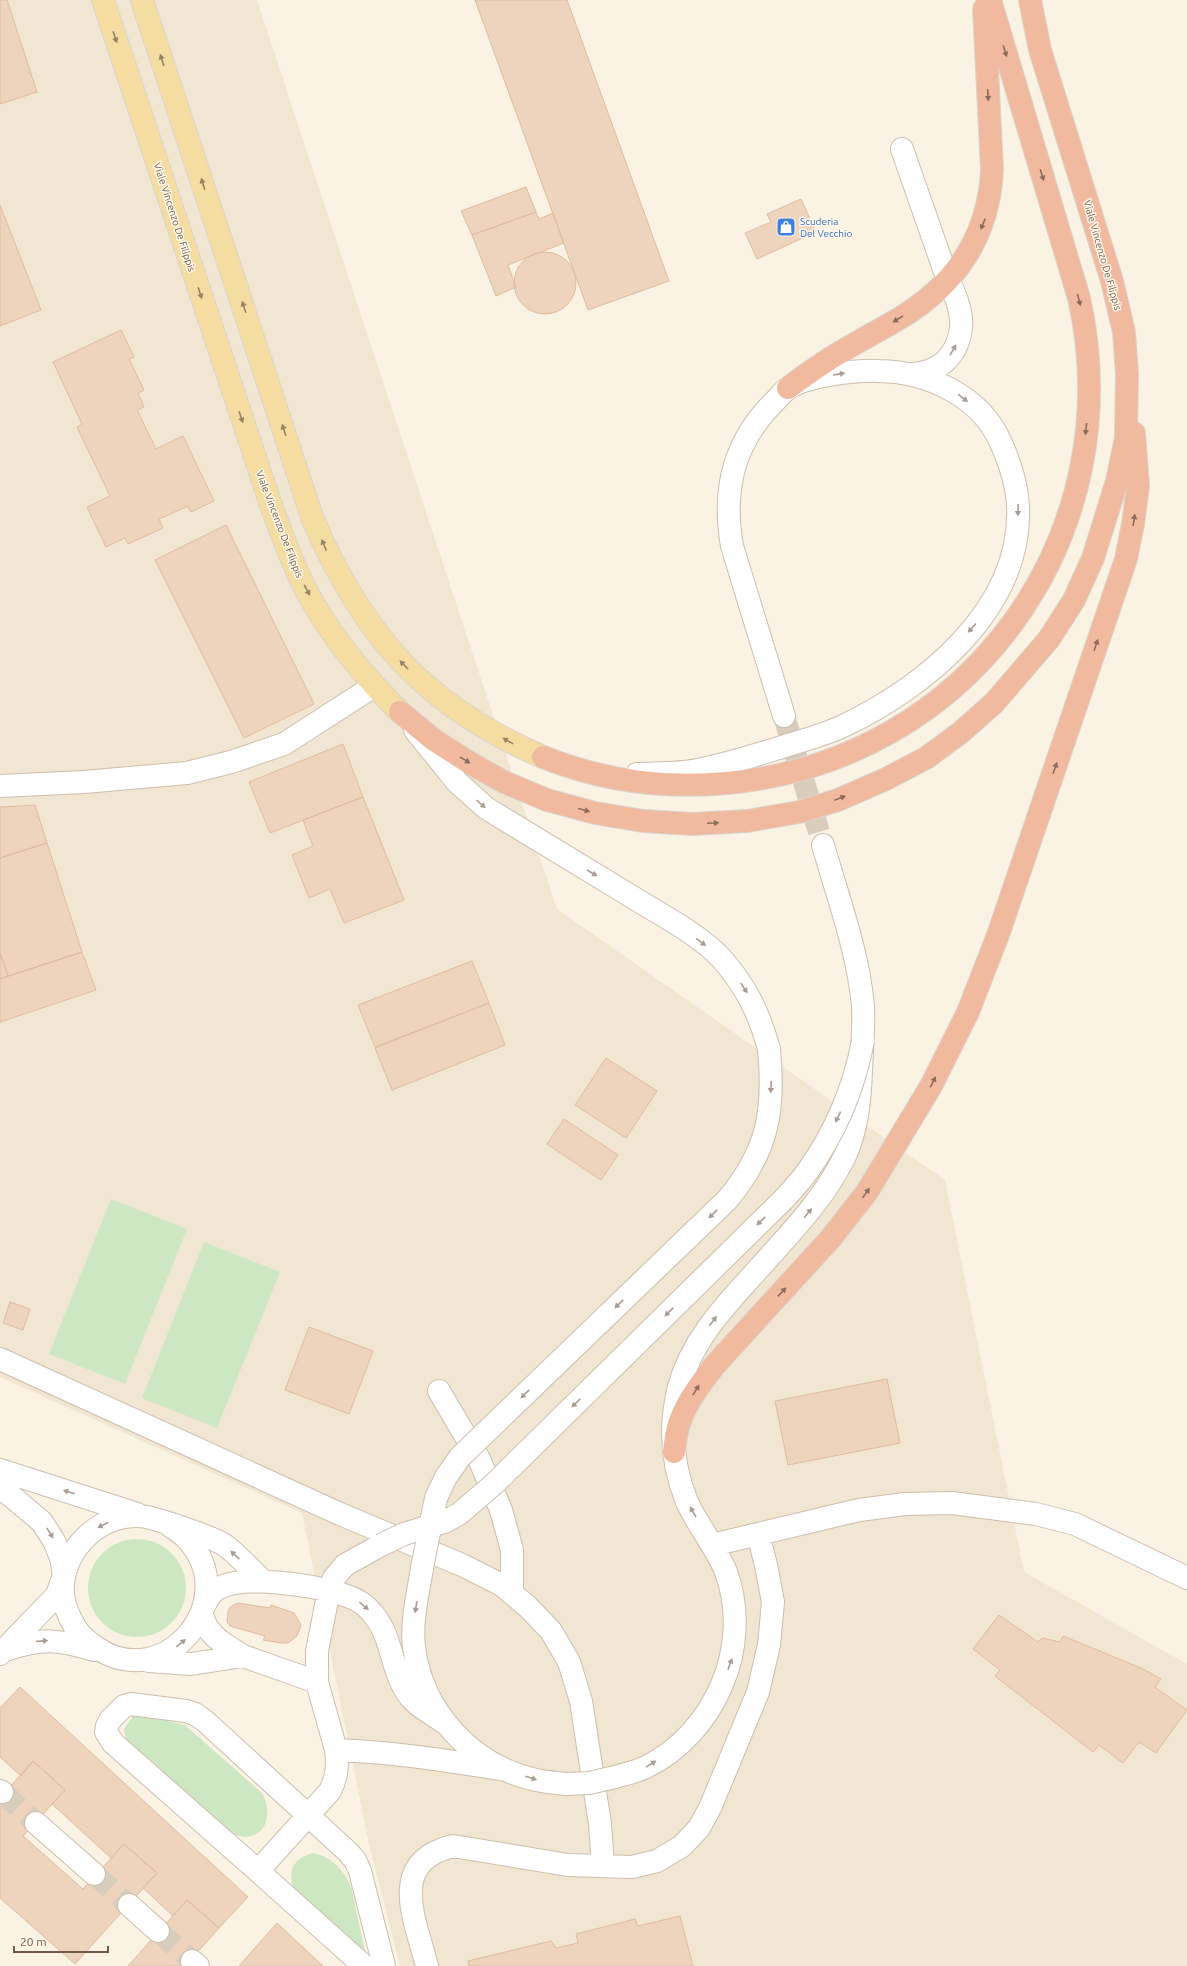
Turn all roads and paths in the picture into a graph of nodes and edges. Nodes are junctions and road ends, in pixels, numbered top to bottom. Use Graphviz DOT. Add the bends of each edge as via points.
graph roads {
  1 [pos="103,0"];
  2 [pos="142,0"];
  3 [pos="983,0"];
  4 [pos="990,0"];
  5 [pos="1030,0"];
  6 [pos="902,149"];
  7 [pos="948,280"];
  8 [pos="910,374"];
  9 [pos="1127,374"];
  10 [pos="788,388"];
  11 [pos="374,686"];
  12 [pos="400,712"];
  13 [pos="784,716"];
  14 [pos="543,757"];
  15 [pos="0,786"];
  16 [pos="823,845"];
  17 [pos="863,1041"];
  18 [pos="0,1359"];
  19 [pos="439,1391"];
  20 [pos="674,1452"];
  21 [pos="0,1470"];
  22 [pos="0,1489"];
  23 [pos="146,1517"];
  24 [pos="168,1524"];
  25 [pos="429,1528"];
  26 [pos="758,1534"];
  27 [pos="712,1545"];
  28 [pos="64,1575"];
  29 [pos="1187,1578"];
  30 [pos="263,1581"];
  31 [pos="329,1590"];
  32 [pos="512,1593"];
  33 [pos="204,1609"];
  34 [pos="2,1652"];
  35 [pos="113,1656"];
  36 [pos="243,1656"];
  37 [pos="317,1682"];
  38 [pos="445,1723"];
  39 [pos="336,1750"];
  40 [pos="506,1770"];
  41 [pos="309,1816"];
  42 [pos="36,1823"];
  43 [pos="603,1866"];
  44 [pos="258,1871"];
  45 [pos="94,1874"];
  46 [pos="129,1905"];
  47 [pos="158,1931"];
  48 [pos="364,1966"];
  49 [pos="384,1966"];
  50 [pos="427,1966"];
  1 -- 11 [label="main road, Viale Vincenzo De Filippis, one-way" via="263,483 287,548 302,583 321,616"];
  14 -- 2 [label="main road, one-way" via="511,743 484,727 425,686 387,647 365,619 330,559 313,520"];
  3 -- 7 [label="highway, one-way" via="991,194 977,239"];
  4 -- 14 [label="highway, one-way" via="1079,298 1090,365 1086,432 1076,485 1055,551 1035,589 1010,628 976,668 946,695 908,723 831,760 790,774 754,781 665,786 627,782 591,774"];
  5 -- 9 [label="highway, Viale Vincenzo De Filippis" via="1040,50 1112,281 1124,332"];
  6 -- 7 [label="street"];
  8 -- 7 [label="street, one-way" via="936,369 954,351 959,339 960,314"];
  7 -- 10 [label="highway, one-way" via="912,310 823,363"];
  10 -- 8 [label="street, one-way" via="808,380 867,370"];
  8 -- 14 [label="street, one-way" via="938,383 962,396 981,413 997,434 1014,477 1017,498 1016,539 1007,574 979,621 951,652 924,676 893,698 841,726 734,761 696,770 632,774 596,770"];
  12 -- 9 [label="highway, Viale Vincenzo De Filippis, one-way" via="434,740 470,764 504,782 548,800 595,813 643,821 692,824 747,821 798,812 838,800 886,779 926,758 994,703 1048,638 1074,600 1093,558 1117,481 1126,438"];
  20 -- 9 [label="highway, one-way" via="678,1425 700,1384 831,1238 867,1192 931,1086 968,1012 998,935 1126,559 1138,486 1136,445"];
  10 -- 13 [label="street" via="755,424 742,445 728,494 732,546"];
  11 -- 12 [label="main road, Viale Vincenzo De Filippis"];
  11 -- 15 [label="street" via="284,744 231,762 187,773"];
  12 -- 25 [label="street, one-way, bridge" via="457,782 486,808 685,929 720,957 753,1002 762,1023 769,1049 772,1079 768,1122 754,1163 742,1183 460,1457 446,1477"];
  16 -- 17 [label="street" via="852,945 862,1002"];
  20 -- 17 [label="street, one-way, bridge" via="674,1410 687,1363 701,1338 717,1316 805,1217 828,1186 844,1158 854,1134 860,1102"];
  17 -- 25 [label="street, one-way, bridge" via="851,1087 826,1142 807,1173 783,1200 494,1484 458,1514"];
  18 -- 32 [label="street" via="340,1514 462,1565 502,1585"];
  19 -- 32 [label="street" via="479,1459 501,1510 512,1550"];
  27 -- 20 [label="street, one-way" via="688,1502"];
  23 -- 21 [label="street, one-way"];
  22 -- 28 [label="street, one-way" via="42,1522 54,1541"];
  23 -- 24 [label="street"];
  23 -- 28 [label="street, one-way" via="124,1517 103,1524 85,1536 72,1554"];
  30 -- 24 [label="street, one-way" via="226,1546 214,1539"];
  24 -- 33 [label="street" via="187,1538 200,1558 207,1580"];
  25 -- 31 [label="street, bridge" via="404,1534 380,1544 345,1565 334,1578"];
  25 -- 38 [label="street, one-way, bridge" via="414,1622 414,1646 418,1672 431,1703"];
  26 -- 27 [label="street"];
  26 -- 29 [label="street" via="859,1510 905,1504 959,1504 1036,1514 1075,1524"];
  26 -- 43 [label="street" via="773,1602 769,1645 758,1692 710,1808 699,1828 682,1846 657,1861 632,1867"];
  40 -- 27 [label="street, one-way, bridge" via="536,1780 566,1784 589,1783 644,1768 686,1739 702,1721 722,1684 732,1658 732,1592"];
  28 -- 34 [label="street" via="57,1595"];
  28 -- 35 [label="street" via="63,1594 67,1612 76,1629 86,1641"];
  30 -- 31 [label="street"];
  30 -- 33 [label="street" via="227,1584 210,1594"];
  31 -- 37 [label="street" via="317,1651"];
  31 -- 38 [label="street, one-way" via="354,1599 372,1613 388,1639 396,1670 411,1698"];
  32 -- 43 [label="street" via="551,1631 569,1662 581,1701 600,1824"];
  35 -- 33 [label="street, one-way" via="147,1659 170,1651 189,1636"];
  33 -- 36 [label="street" via="205,1626 214,1636"];
  34 -- 35 [label="street, one-way" via="30,1642 46,1640 66,1642"];
  35 -- 36 [label="street" via="191,1664"];
  36 -- 37 [label="street"];
  37 -- 39 [label="street"];
  38 -- 40 [label="street" via="469,1748"];
  39 -- 40 [label="street" via="422,1757"];
  39 -- 41 [label="street" via="336,1778 323,1800"];
  41 -- 44 [label="street"];
  41 -- 44 [label="street" via="195,1714 139,1703 124,1706 114,1715 106,1732 113,1743"];
  41 -- 49 [label="street" via="356,1860"];
  42 -- 45 [label="street"];
  43 -- 50 [label="street" via="568,1865 453,1846 438,1849 425,1857 416,1868 410,1882 409,1898"];
  44 -- 48 [label="street"];
  46 -- 47 [label="street"];
}
